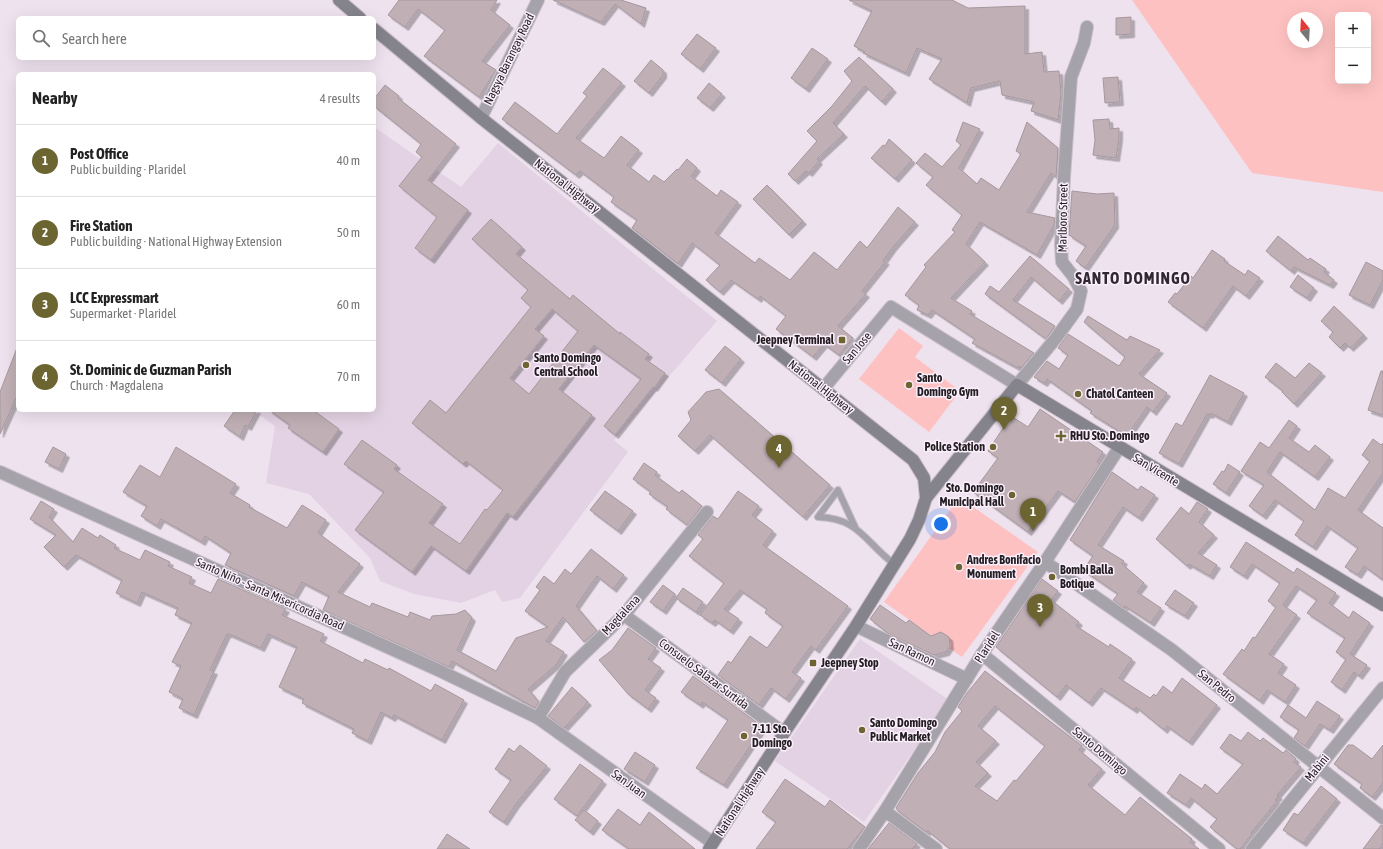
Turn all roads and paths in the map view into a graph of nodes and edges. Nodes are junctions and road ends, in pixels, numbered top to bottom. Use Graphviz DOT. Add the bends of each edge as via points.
graph roads {
  1 [pos="339,0"];
  2 [pos="538,0"];
  3 [pos="358,16"];
  4 [pos="1087,27"];
  5 [pos="376,31"];
  6 [pos="481,118"];
  7 [pos="890,307"];
  8 [pos="1017,385"];
  9 [pos="823,389"];
  10 [pos="1119,448"];
  11 [pos="0,472"];
  12 [pos="926,498"];
  13 [pos="707,512"];
  14 [pos="855,527"];
  15 [pos="1045,562"];
  16 [pos="894,564"];
  17 [pos="1383,605"];
  18 [pos="624,615"];
  19 [pos="856,626"];
  20 [pos="982,654"];
  21 [pos="967,678"];
  22 [pos="1383,688"];
  23 [pos="538,718"];
  24 [pos="784,734"];
  25 [pos="1318,767"];
  26 [pos="885,811"];
  27 [pos="1383,818"];
  28 [pos="714,847"];
  29 [pos="858,849"];
  30 [pos="936,849"];
  31 [pos="1219,849"];
  32 [pos="1252,849"];
  1 -- 3 [label="main road"];
  2 -- 6 [label="street, Nagsya Barangay Road"];
  4 -- 8 [label="street, Marlboro Street" via="1072,77 1061,245 1062,262 1081,291 1077,309"];
  5 -- 6 [label="main road, National Highway"];
  6 -- 9 [label="main road, National Highway"];
  7 -- 8 [label="street, San Vicente"];
  7 -- 9 [label="street, San Jose"];
  8 -- 10 [label="main road, San Vicente"];
  8 -- 12 [label="main road"];
  9 -- 12 [label="main road, National Highway" via="913,460 924,478"];
  10 -- 15 [label="street, Plaridel"];
  10 -- 17 [label="main road, San Vicente"];
  11 -- 23 [label="street, Santo Niño - Santa Misericordia Road" via="436,669"];
  12 -- 16 [label="main road, National Highway" via="919,520"];
  13 -- 18 [label="street, Magdalena"];
  14 -- 14 [label="lane" via="834,518 818,517 838,490"];
  14 -- 16 [label="lane"];
  15 -- 20 [label="street, Plaridel"];
  15 -- 25 [label="street, San Pedro" via="1172,650"];
  16 -- 19 [label="main road, National Highway"];
  18 -- 23 [label="street, Magdalena" via="565,672"];
  18 -- 24 [label="street, Consuelo Salazar Surtida"];
  19 -- 21 [label="street, San Ramon"];
  19 -- 24 [label="main road, National Highway"];
  20 -- 21 [label="street, Plaridel"];
  20 -- 31 [label="street, Santo Domingo"];
  21 -- 26 [label="street, Plaridel"];
  22 -- 25 [label="street, Mabini"];
  23 -- 28 [label="street, San Juan"];
  24 -- 28 [label="main road, National Highway"];
  25 -- 27 [label="street, San Pedro"];
  25 -- 32 [label="street, Mabini"];
  26 -- 29 [label="street, Plaridel"];
  26 -- 30 [label="street"];
}
